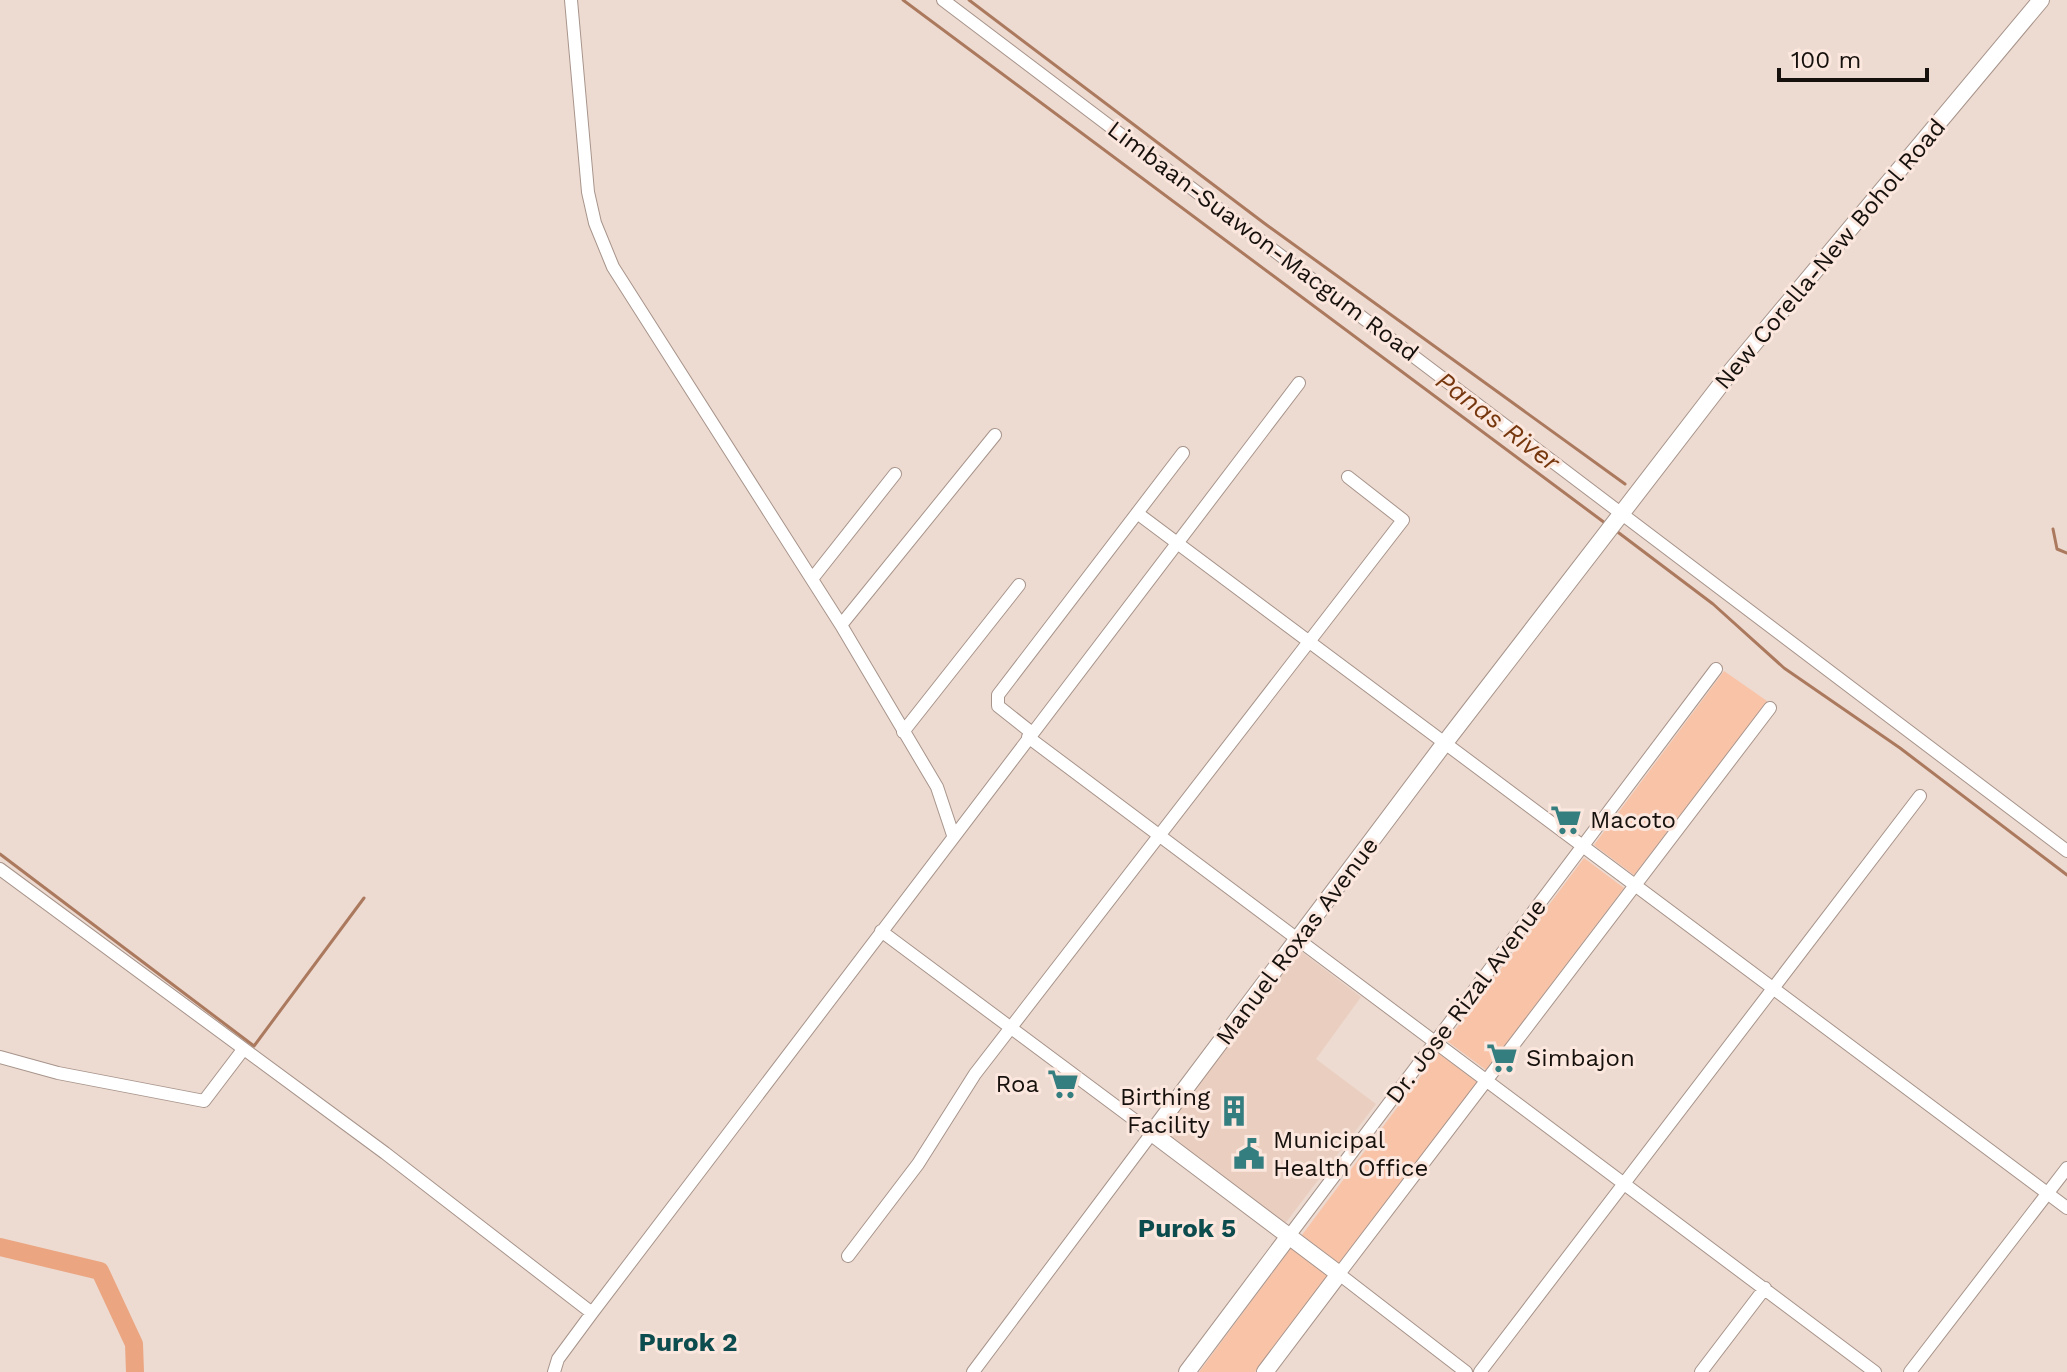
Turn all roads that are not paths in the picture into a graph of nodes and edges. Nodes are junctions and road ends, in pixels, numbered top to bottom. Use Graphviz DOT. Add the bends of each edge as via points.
graph roads {
  1 [pos="571,0"];
  2 [pos="943,0"];
  3 [pos="2041,0"];
  4 [pos="1299,383"];
  5 [pos="995,435"];
  6 [pos="1183,453"];
  7 [pos="895,474"];
  8 [pos="1348,477"];
  9 [pos="1137,513"];
  10 [pos="1618,516"];
  11 [pos="1176,543"];
  12 [pos="812,579"];
  13 [pos="1019,585"];
  14 [pos="841,625"];
  15 [pos="1307,642"];
  16 [pos="1716,669"];
  17 [pos="1770,708"];
  18 [pos="903,732"];
  19 [pos="1030,735"];
  20 [pos="1444,744"];
  21 [pos="1920,796"];
  22 [pos="953,835"];
  23 [pos="1160,837"];
  24 [pos="1582,847"];
  25 [pos="2067,851"];
  26 [pos="0,869"];
  27 [pos="1636,886"];
  28 [pos="881,931"];
  29 [pos="1298,939"];
  30 [pos="1774,989"];
  31 [pos="1012,1028"];
  32 [pos="1436,1041"];
  33 [pos="242,1051"];
  34 [pos="0,1057"];
  35 [pos="1489,1081"];
  36 [pos="1152,1133"];
  37 [pos="2067,1168"];
  38 [pos="1625,1183"];
  39 [pos="2048,1193"];
  40 [pos="2067,1208"];
  41 [pos="1289,1236"];
  42 [pos="848,1256"];
  43 [pos="1339,1274"];
  44 [pos="1765,1288"];
  45 [pos="592,1313"];
  46 [pos="554,1372"];
  47 [pos="973,1372"];
  48 [pos="1187,1372"];
  49 [pos="1265,1372"];
  50 [pos="1466,1372"];
  51 [pos="1480,1372"];
  52 [pos="1701,1372"];
  53 [pos="1875,1372"];
  54 [pos="1910,1372"];
  1 -- 12 [label="street" via="588,192 603,243 629,293"];
  2 -- 10 [label="street, Limbaan-Suawon-Macgum Road"];
  3 -- 10 [label="main road, New Corella-New Bohol Road" via="1779,313"];
  4 -- 11 [label="street"];
  5 -- 14 [label="street"];
  6 -- 9 [label="street"];
  7 -- 12 [label="street"];
  8 -- 15 [label="street" via="1403,520"];
  9 -- 11 [label="street"];
  9 -- 19 [label="street" via="998,695 998,706"];
  10 -- 20 [label="main road, Manuel Roxas Avenue"];
  10 -- 25 [label="street, Limbaan-Suawon-Macgum Road"];
  11 -- 15 [label="street"];
  11 -- 19 [label="street"];
  12 -- 14 [label="street"];
  13 -- 18 [label="street"];
  14 -- 18 [label="street"];
  15 -- 20 [label="street"];
  15 -- 23 [label="street"];
  16 -- 24 [label="street, Dr. Jose Rizal Avenue"];
  17 -- 27 [label="street"];
  18 -- 22 [label="street" via="937,787"];
  19 -- 22 [label="street"];
  19 -- 23 [label="street"];
  20 -- 24 [label="street"];
  20 -- 29 [label="main road, Manuel Roxas Avenue"];
  21 -- 30 [label="street"];
  22 -- 28 [label="street"];
  23 -- 29 [label="street"];
  23 -- 31 [label="street"];
  24 -- 27 [label="street"];
  24 -- 32 [label="street, Dr. Jose Rizal Avenue"];
  26 -- 33 [label="street"];
  27 -- 30 [label="street"];
  27 -- 35 [label="street"];
  28 -- 31 [label="street"];
  28 -- 45 [label="street"];
  29 -- 32 [label="street"];
  29 -- 36 [label="main road, Manuel Roxas Avenue"];
  30 -- 38 [label="street"];
  30 -- 39 [label="street"];
  31 -- 36 [label="street"];
  31 -- 42 [label="street"];
  32 -- 35 [label="street"];
  32 -- 41 [label="street, Dr. Jose Rizal Avenue"];
  33 -- 34 [label="street" via="204,1101"];
  33 -- 45 [label="street" via="385,1153"];
  35 -- 38 [label="street"];
  35 -- 43 [label="street"];
  36 -- 41 [label="main road"];
  36 -- 47 [label="street, Manuel Roxas Avenue"];
  37 -- 39 [label="street"];
  38 -- 44 [label="street"];
  38 -- 51 [label="street"];
  39 -- 40 [label="street"];
  39 -- 54 [label="street"];
  41 -- 43 [label="main road"];
  41 -- 48 [label="main road, Dr. Jose Rizal Avenue"];
  43 -- 49 [label="main road"];
  43 -- 50 [label="street"];
  44 -- 52 [label="street"];
  44 -- 53 [label="street"];
  45 -- 46 [label="street"];
}
